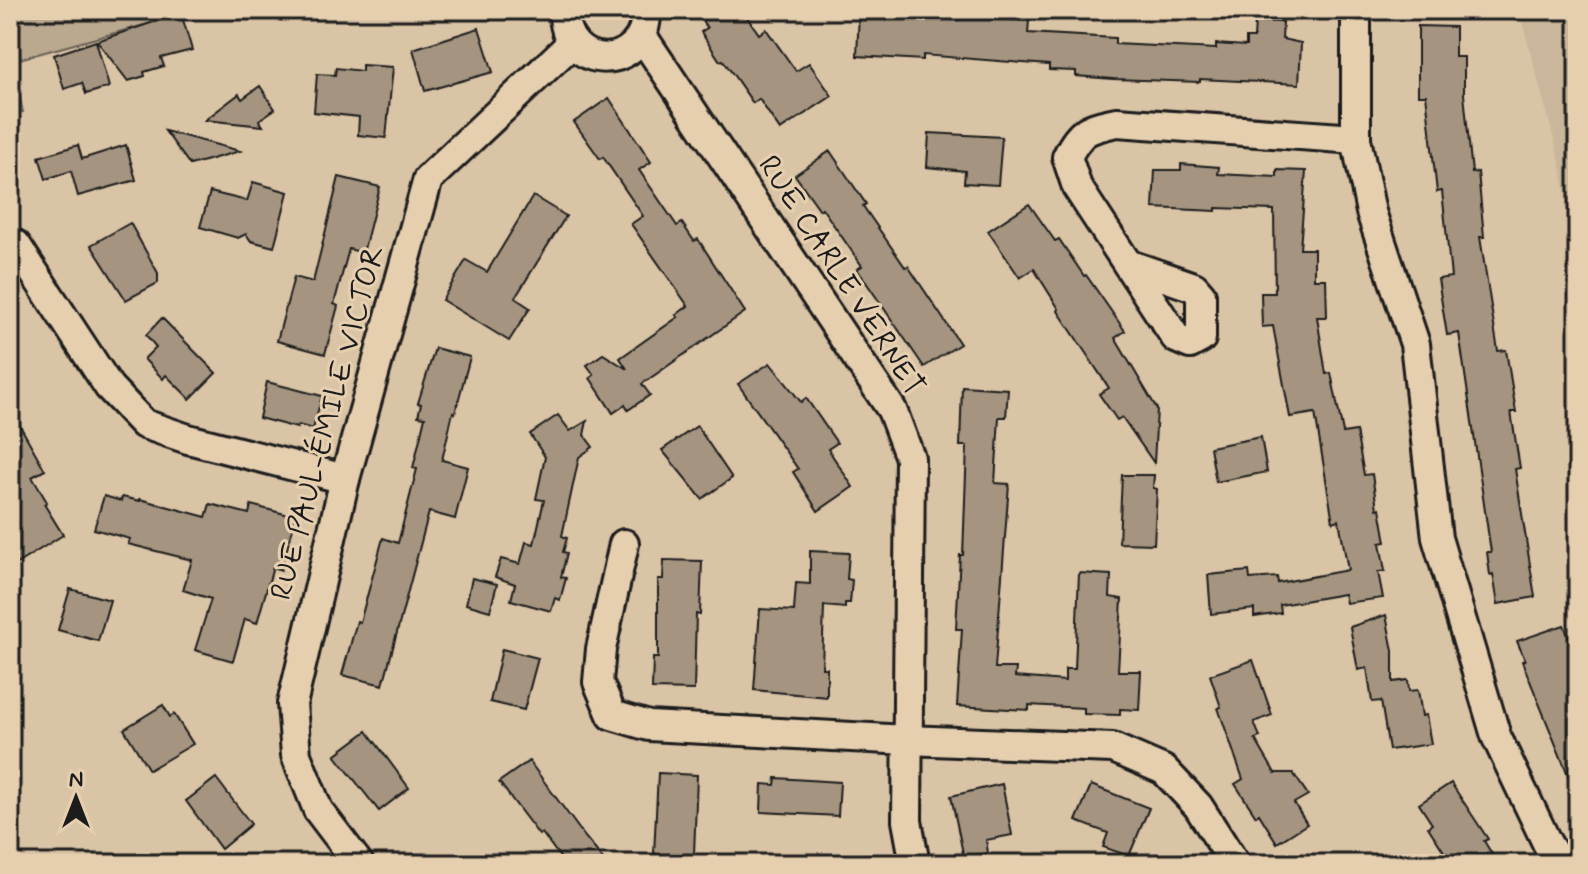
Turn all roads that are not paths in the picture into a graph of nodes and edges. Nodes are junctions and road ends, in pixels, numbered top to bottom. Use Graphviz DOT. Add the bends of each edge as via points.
graph roads {
  1 [pos="564,10"];
  2 [pos="1356,10"];
  3 [pos="644,23"];
  4 [pos="572,43"];
  5 [pos="1356,139"];
  6 [pos="16,245"];
  7 [pos="1130,265"];
  8 [pos="345,479"];
  9 [pos="624,544"];
  10 [pos="907,740"];
  11 [pos="359,864"];
  12 [pos="915,864"];
  13 [pos="1235,864"];
  14 [pos="1560,864"];
  1 -- 4 [label="street"];
  2 -- 5 [label="street"];
  3 -- 4 [label="street" via="634,47 609,58 582,52"];
  3 -- 10 [label="street, RUE CARLE VERNET" via="892,410 910,458"];
  4 -- 8 [label="street, RUE PAUL-ÉMILE VICTOR" via="428,179"];
  5 -- 7 [label="street" via="1117,122 1091,127 1076,139 1067,157 1077,187"];
  5 -- 14 [label="street" via="1371,212 1415,344 1437,538 1496,736"];
  6 -- 8 [label="street" via="109,387 144,424"];
  8 -- 11 [label="street, RUE PAUL-ÉMILE VICTOR" via="292,704 296,755 318,810"];
  9 -- 10 [label="street" via="598,682 612,715 649,726"];
  10 -- 12 [label="street, RUE CARLE VERNET" via="907,821"];
  10 -- 13 [label="street" via="1113,748 1164,770 1198,806"];
}
